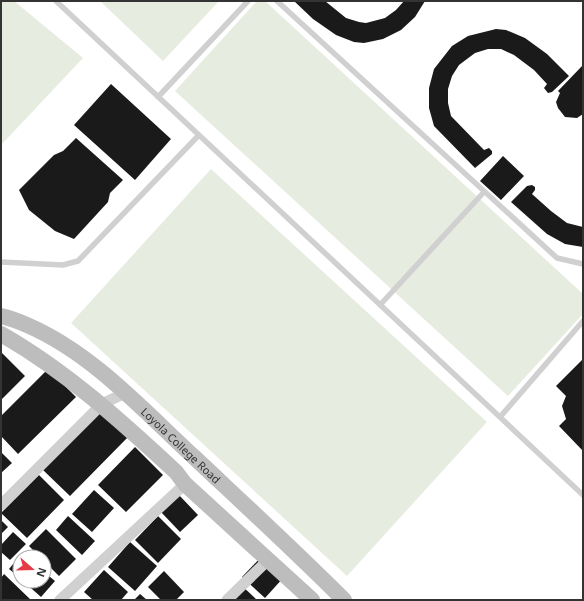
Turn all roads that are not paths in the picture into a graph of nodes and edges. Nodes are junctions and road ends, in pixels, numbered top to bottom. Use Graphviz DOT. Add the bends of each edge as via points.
graph roads {
  1 [pos="56,1"];
  2 [pos="248,1"];
  3 [pos="277,1"];
  4 [pos="158,97"];
  5 [pos="199,135"];
  6 [pos="484,192"];
  7 [pos="1,262"];
  8 [pos="583,264"];
  9 [pos="380,305"];
  10 [pos="1,316"];
  11 [pos="583,321"];
  12 [pos="1,334"];
  13 [pos="125,393"];
  14 [pos="102,404"];
  15 [pos="500,417"];
  16 [pos="185,484"];
  17 [pos="583,495"];
  18 [pos="1,505"];
  19 [pos="268,560"];
  20 [pos="60,600"];
  21 [pos="227,600"];
  22 [pos="312,600"];
  23 [pos="344,600"];
  1 -- 4 [label="lane"];
  2 -- 4 [label="lane"];
  3 -- 6 [label="lane"];
  4 -- 5 [label="lane"];
  5 -- 7 [label="lane" via="78,261 63,265"];
  5 -- 9 [label="lane"];
  6 -- 8 [label="lane" via="557,258"];
  6 -- 9 [label="lane"];
  9 -- 15 [label="lane"];
  10 -- 13 [label="street, Loyola College Road" via="54,338 81,356"];
  11 -- 15 [label="lane"];
  12 -- 14 [label="street, Loyola College Road" via="41,358"];
  13 -- 14 [label="street"];
  13 -- 23 [label="street, Loyola College Road" via="278,534"];
  14 -- 16 [label="street, Loyola College Road" via="176,472"];
  14 -- 18 [label="street"];
  15 -- 17 [label="lane"];
  16 -- 19 [label="street, Loyola College Road"];
  16 -- 20 [label="street"];
  19 -- 21 [label="street"];
  19 -- 22 [label="street, Loyola College Road"];
}
